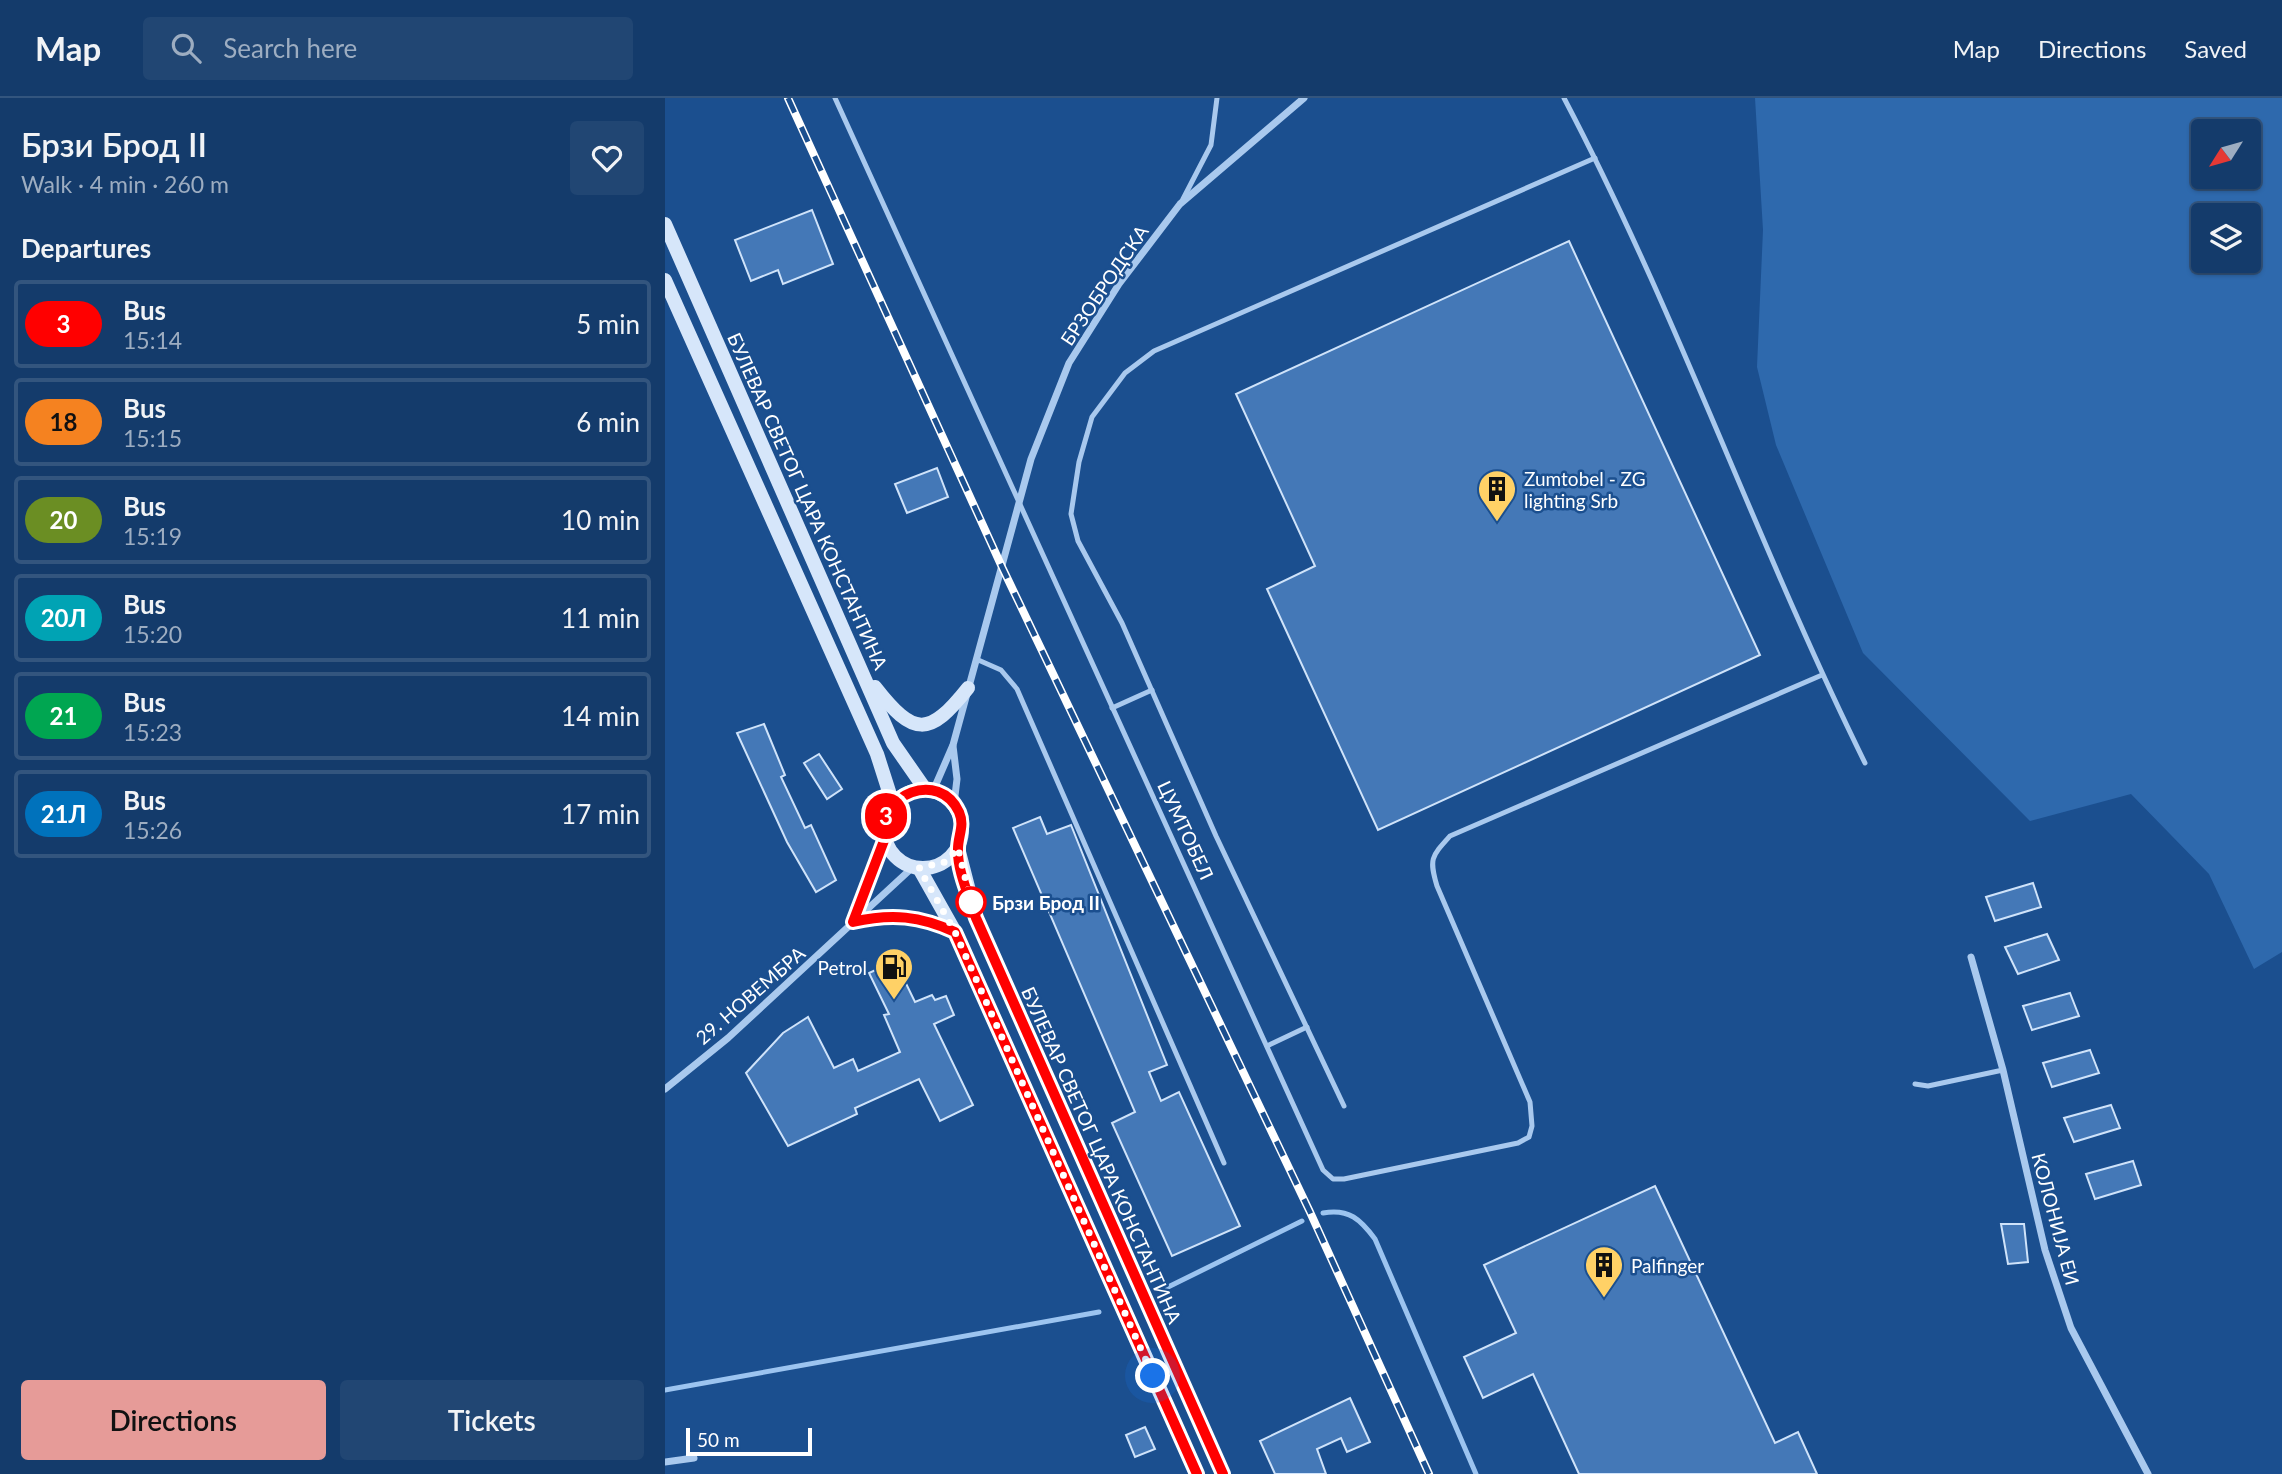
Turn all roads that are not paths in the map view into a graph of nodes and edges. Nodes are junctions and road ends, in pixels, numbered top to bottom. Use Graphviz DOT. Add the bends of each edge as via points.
graph roads {
  1 [pos="835,98"];
  2 [pos="1217,98"];
  3 [pos="1304,98"];
  4 [pos="1564,98"];
  5 [pos="1595,158"];
  6 [pos="1180,204"];
  7 [pos="665,224"];
  8 [pos="665,280"];
  9 [pos="1021,503"];
  10 [pos="976,659"];
  11 [pos="860,668"];
  12 [pos="1822,675"];
  13 [pos="968,688"];
  14 [pos="1152,690"];
  15 [pos="1112,708"];
  16 [pos="953,745"];
  17 [pos="1865,762"];
  18 [pos="929,790"];
  19 [pos="893,804"];
  20 [pos="954,804"];
  21 [pos="885,838"];
  22 [pos="958,848"];
  23 [pos="916,867"];
  24 [pos="853,922"];
  25 [pos="955,932"];
  26 [pos="1971,957"];
  27 [pos="1307,1027"];
  28 [pos="1267,1046"];
  29 [pos="2003,1070"];
  30 [pos="1915,1084"];
  31 [pos="665,1089"];
  32 [pos="1344,1106"];
  33 [pos="1224,1163"];
  34 [pos="694,1458"];
  35 [pos="665,1462"];
  36 [pos="1197,1474"];
  37 [pos="1223,1474"];
  38 [pos="2148,1474"];
  1 -- 9 [label="lane, ЦУМТОБЕЛ"];
  2 -- 6 [label="lane" via="1211,145"];
  3 -- 6 [label="street, БРЗОБРОДСКА"];
  4 -- 5 [label="lane"];
  5 -- 12 [label="lane" via="1733,462"];
  5 -- 14 [label="lane" via="1154,351 1125,373 1092,417 1071,514 1077,541"];
  6 -- 9 [label="street, БРЗОБРОДСКА" via="1119,284 1069,363 1035,446"];
  7 -- 11 [label="main road, БУЛЕВАР СВЕТОГ ЦАРА КОНСТАНТИНА"];
  8 -- 19 [label="main road" via="877,754"];
  9 -- 10 [label="street, БРЗОБРОДСКА"];
  9 -- 15 [label="lane, ЦУМТОБЕЛ"];
  10 -- 13 [label="street, БРЗОБРОДСКА"];
  10 -- 33 [label="lane" via="1001,670 1017,689"];
  11 -- 13 [label="main road" via="910,723 931,725 945,717"];
  11 -- 18 [label="main road, БУЛЕВАР СВЕТОГ ЦАРА КОНСТАНТИНА" via="893,743"];
  12 -- 17 [label="lane"];
  12 -- 28 [label="lane, ЦУМТОБЕЛ" via="1450,836 1435,852 1430,864 1437,886 1527,1095 1532,1126 1529,1137 1518,1143 1333,1178 1323,1170"];
  13 -- 16 [label="street, БРЗОБРОДСКА"];
  14 -- 15 [label="lane"];
  14 -- 27 [label="lane"];
  15 -- 28 [label="lane, ЦУМТОБЕЛ"];
  16 -- 18 [label="street"];
  16 -- 20 [label="street"];
  18 -- 19 [label="main road" via="907,793"];
  18 -- 20 [label="main road"];
  19 -- 21 [label="main road" via="884,824"];
  20 -- 22 [label="main road" via="962,821"];
  21 -- 23 [label="main road" via="899,859"];
  21 -- 24 [label="street, 29. НОВЕМБРА"];
  22 -- 23 [label="main road" via="945,862"];
  22 -- 37 [label="main road, БУЛЕВАР СВЕТОГ ЦАРА КОНСТАНТИНА" via="976,918"];
  23 -- 24 [label="street, 29. НОВЕМБРА"];
  23 -- 25 [label="main road"];
  24 -- 25 [label="main road" via="903,915"];
  24 -- 31 [label="street, 29. НОВЕМБРА" via="728,1038"];
  25 -- 36 [label="main road"];
  26 -- 29 [label="street, КОЛОНИЈА ЕИ"];
  27 -- 28 [label="lane"];
  27 -- 32 [label="lane"];
  29 -- 30 [label="lane" via="1934,1085"];
  29 -- 38 [label="street, КОЛОНИЈА ЕИ" via="2045,1250 2071,1328"];
  34 -- 35 [label="street"];
}
